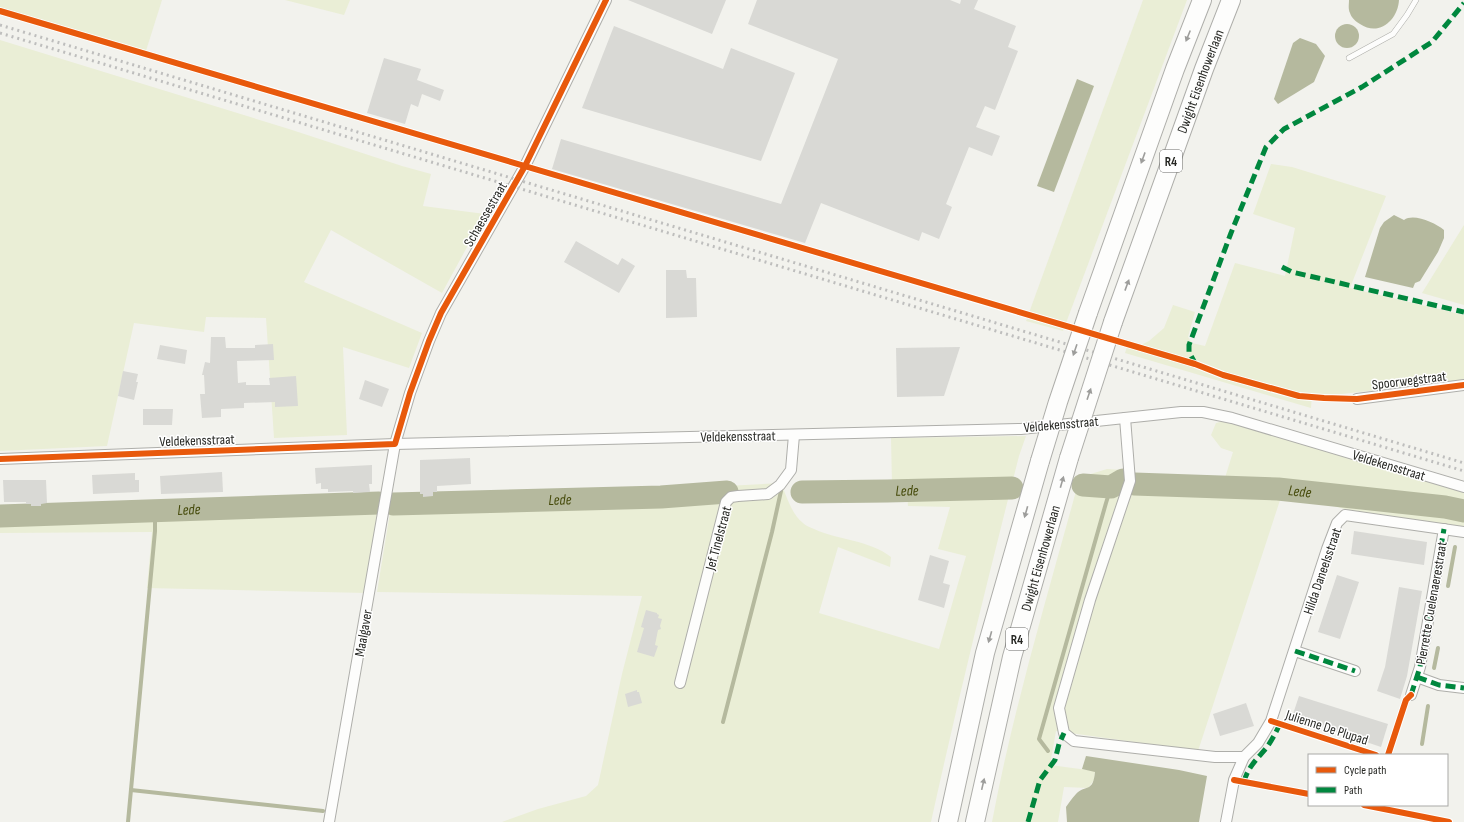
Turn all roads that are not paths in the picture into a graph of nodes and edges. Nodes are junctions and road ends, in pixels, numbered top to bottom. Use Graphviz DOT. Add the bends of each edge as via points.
graph roads {
  1 [pos="606,0"];
  2 [pos="1202,0"];
  3 [pos="1231,0"];
  4 [pos="1416,0"];
  5 [pos="1350,58"];
  6 [pos="1464,386"];
  7 [pos="1357,399"];
  8 [pos="1125,418"];
  9 [pos="794,435"];
  10 [pos="395,444"];
  11 [pos="0,459"];
  12 [pos="1464,487"];
  13 [pos="1444,529"];
  14 [pos="1464,532"];
  15 [pos="1295,651"];
  16 [pos="1355,671"];
  17 [pos="1416,677"];
  18 [pos="680,684"];
  19 [pos="1464,688"];
  20 [pos="1411,695"];
  21 [pos="1244,757"];
  22 [pos="329,822"];
  23 [pos="948,822"];
  24 [pos="975,822"];
  25 [pos="1226,822"];
  1 -- 10 [label="street, Schaessestraat" via="522,173 441,313 410,393"];
  2 -- 23 [label="highway, Dwight Eisenhowerlaan / R4, one-way, bridge" via="1175,69 1058,402 985,653"];
  24 -- 3 [label="highway, Dwight Eisenhowerlaan / R4, one-way, bridge" via="1012,657 1069,458 1113,322"];
  4 -- 5 [label="lane" via="1393,34"];
  6 -- 7 [label="street, Spoorwegstraat"];
  8 -- 9 [label="street, Veldekensstraat" via="1020,429"];
  8 -- 12 [label="street, Veldekensstraat" via="1203,412 1232,418"];
  8 -- 21 [label="street" via="1130,481 1097,579 1059,708 1064,733 1074,741 1215,757"];
  9 -- 10 [label="street, Veldekensstraat"];
  9 -- 18 [label="street, Jef Tinelstraat" via="791,470 780,485 768,494 731,497 726,502"];
  10 -- 11 [label="street, Veldekensstraat"];
  10 -- 22 [label="street, Maalgaver"];
  13 -- 14 [label="street, Hilda Daneelsstraat"];
  13 -- 15 [label="street, Hilda Daneelsstraat" via="1345,515 1337,523 1327,549"];
  13 -- 17 [label="street, Pierrette Cuelenaerestraat" via="1420,667"];
  15 -- 16 [label="street"];
  15 -- 21 [label="street, Hilda Daneelsstraat" via="1271,722 1258,743"];
  17 -- 19 [label="street, Pierrette Cuelenaerestraat" via="1439,685"];
  17 -- 20 [label="street, Pierrette Cuelenaerestraat"];
  21 -- 25 [label="street, Hilda Daneelsstraat" via="1234,780"];
}
